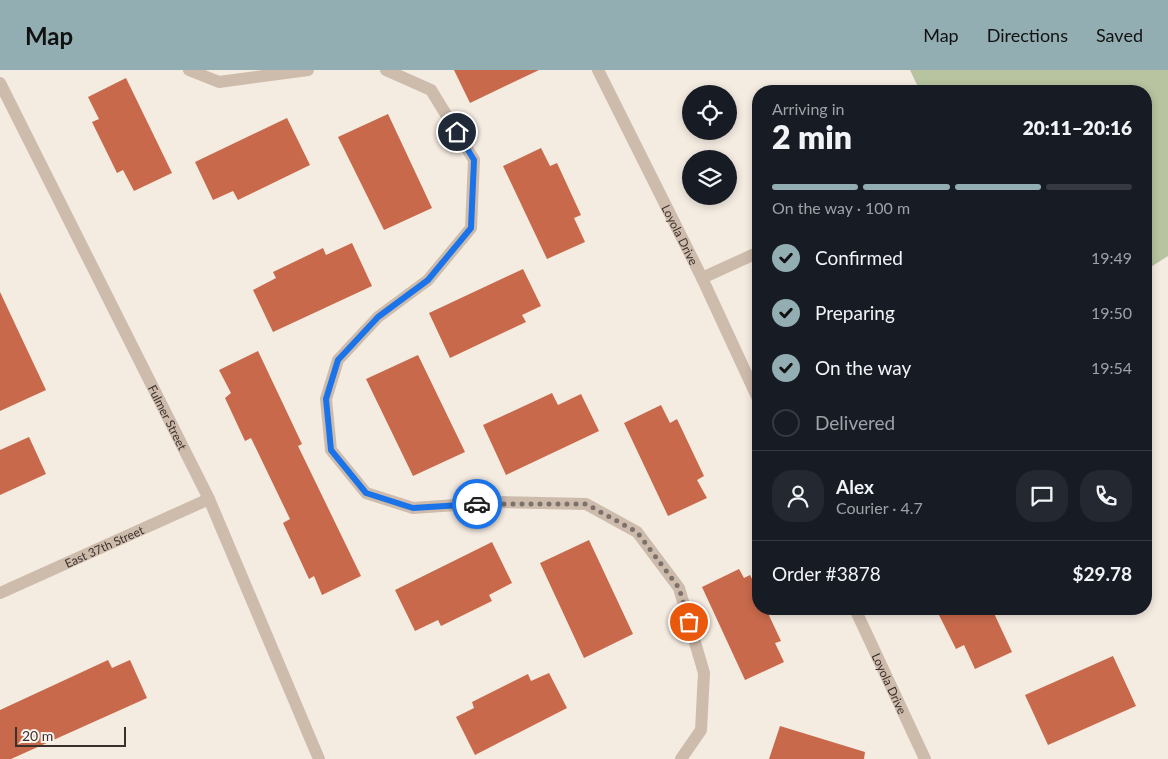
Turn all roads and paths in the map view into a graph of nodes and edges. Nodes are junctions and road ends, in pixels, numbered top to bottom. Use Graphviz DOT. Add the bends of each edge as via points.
graph roads {
  1 [pos="189,70"];
  2 [pos="308,70"];
  3 [pos="386,70"];
  4 [pos="598,70"];
  5 [pos="0,83"];
  6 [pos="752,255"];
  7 [pos="702,278"];
  8 [pos="752,386"];
  9 [pos="209,499"];
  10 [pos="0,593"];
  11 [pos="859,615"];
  12 [pos="319,759"];
  13 [pos="681,759"];
  14 [pos="925,759"];
  1 -- 2 [label="street" via="219,82"];
  3 -- 13 [label="street" via="431,90 474,160 471,228 428,280 378,317 338,360 326,399 331,450 366,493 413,508 499,502 586,504 637,532 679,588 704,673 701,730"];
  4 -- 7 [label="street, Loyola Drive"];
  5 -- 9 [label="street, Fulmer Street"];
  6 -- 7 [label="street"];
  7 -- 8 [label="street, Loyola Drive"];
  9 -- 10 [label="street, East 37th Street"];
  9 -- 12 [label="street, Fulmer Street"];
  11 -- 14 [label="street, Loyola Drive"];
}
